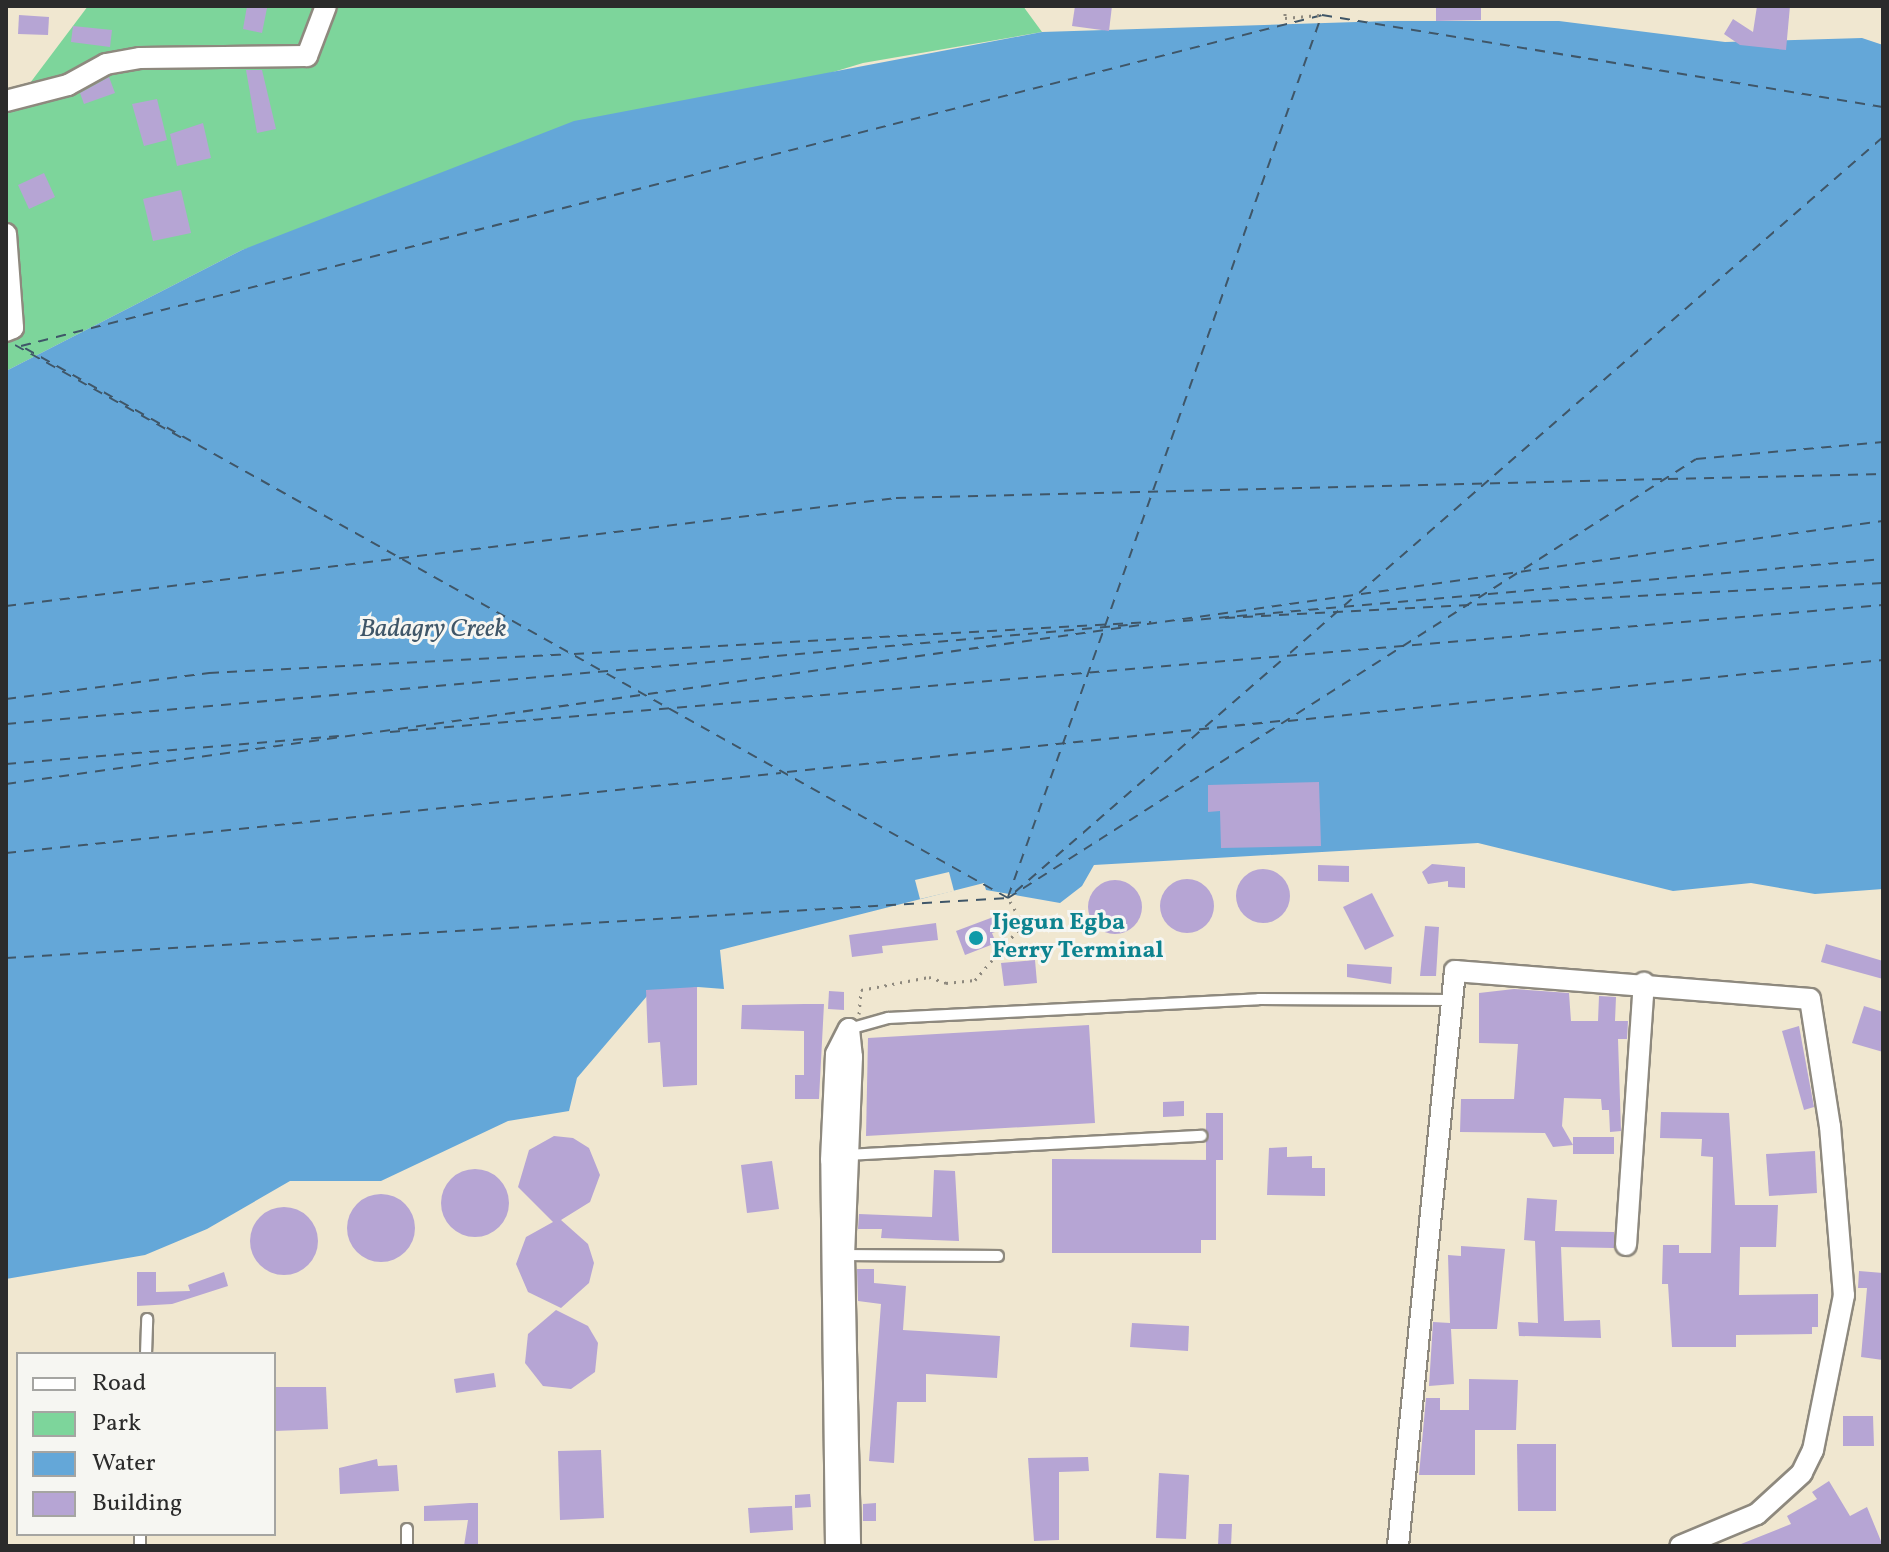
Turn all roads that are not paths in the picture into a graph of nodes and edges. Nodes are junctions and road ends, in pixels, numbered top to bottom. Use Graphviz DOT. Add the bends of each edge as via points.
graph roads {
  1 [pos="326,6"];
  2 [pos="6,101"];
  3 [pos="6,234"];
  4 [pos="6,331"];
  5 [pos="1644,983"];
  6 [pos="1453,1000"];
  7 [pos="855,1028"];
  8 [pos="1201,1136"];
  9 [pos="845,1155"];
  10 [pos="1626,1245"];
  11 [pos="844,1255"];
  12 [pos="998,1256"];
  13 [pos="147,1319"];
  14 [pos="146,1352"];
  15 [pos="407,1529"];
  16 [pos="407,1546"];
  17 [pos="836,1546"];
  18 [pos="850,1546"];
  19 [pos="1398,1546"];
  20 [pos="1680,1546"];
  1 -- 2 [label="street" via="307,56 140,58 106,64 68,85"];
  3 -- 4 [label="street" via="13,328"];
  5 -- 6 [label="street" via="1455,971"];
  5 -- 10 [label="street"];
  5 -- 20 [label="street" via="1810,999 1830,1126 1844,1295 1813,1450 1802,1473 1757,1514"];
  6 -- 7 [label="lane" via="1259,999 888,1018"];
  6 -- 19 [label="street"];
  7 -- 9 [label="street"];
  7 -- 17 [label="street" via="836,1054 831,1160"];
  8 -- 9 [label="lane"];
  9 -- 11 [label="street"];
  11 -- 12 [label="lane"];
  11 -- 18 [label="street"];
  13 -- 14 [label="lane"];
  15 -- 16 [label="lane"];
}
